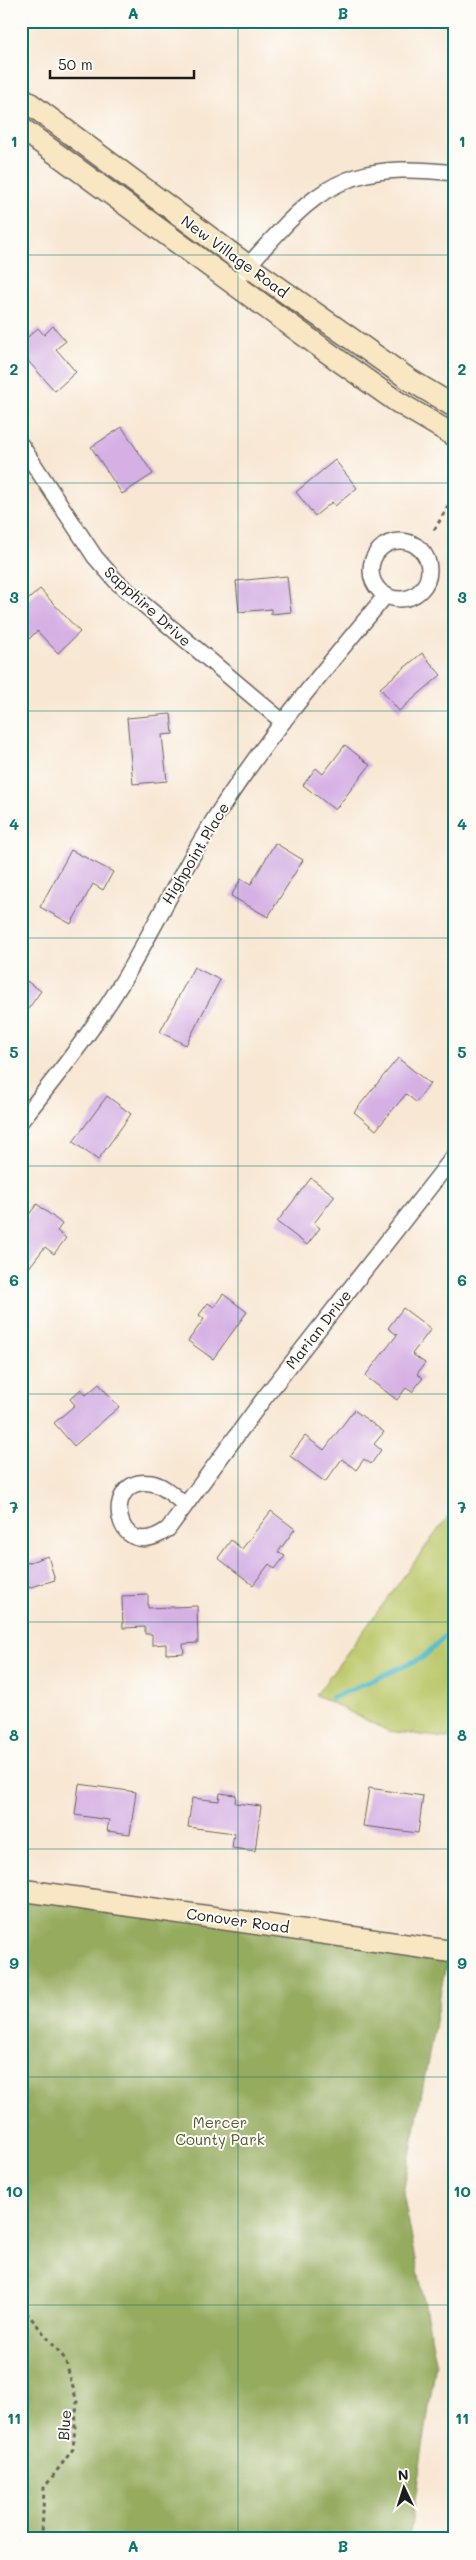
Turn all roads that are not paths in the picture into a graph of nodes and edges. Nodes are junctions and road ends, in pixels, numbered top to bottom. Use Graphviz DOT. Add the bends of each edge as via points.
graph roads {
  1 [pos="21,97"];
  2 [pos="21,128"];
  3 [pos="455,173"];
  4 [pos="248,266"];
  5 [pos="235,284"];
  6 [pos="455,407"];
  7 [pos="455,436"];
  8 [pos="21,445"];
  9 [pos="386,595"];
  10 [pos="283,722"];
  11 [pos="21,1122"];
  12 [pos="455,1155"];
  13 [pos="184,1504"];
  14 [pos="21,1890"];
  15 [pos="455,1952"];
  1 -- 4 [label="main road, New Village Road"];
  2 -- 5 [label="main road, New Village Road"];
  3 -- 4 [label="street" via="391,169 345,181 300,209"];
  4 -- 5 [label="street"];
  4 -- 6 [label="main road, New Village Road" via="410,380"];
  5 -- 7 [label="main road, New Village Road" via="283,322 396,401"];
  8 -- 10 [label="street, Sapphire Drive" via="95,557 117,582"];
  9 -- 10 [label="street, Highpoint Place"];
  10 -- 11 [label="street, Highpoint Place" via="190,858 122,982 88,1036"];
  12 -- 13 [label="street, Marian Drive"];
  14 -- 15 [label="main road, Conover Road"];
}
